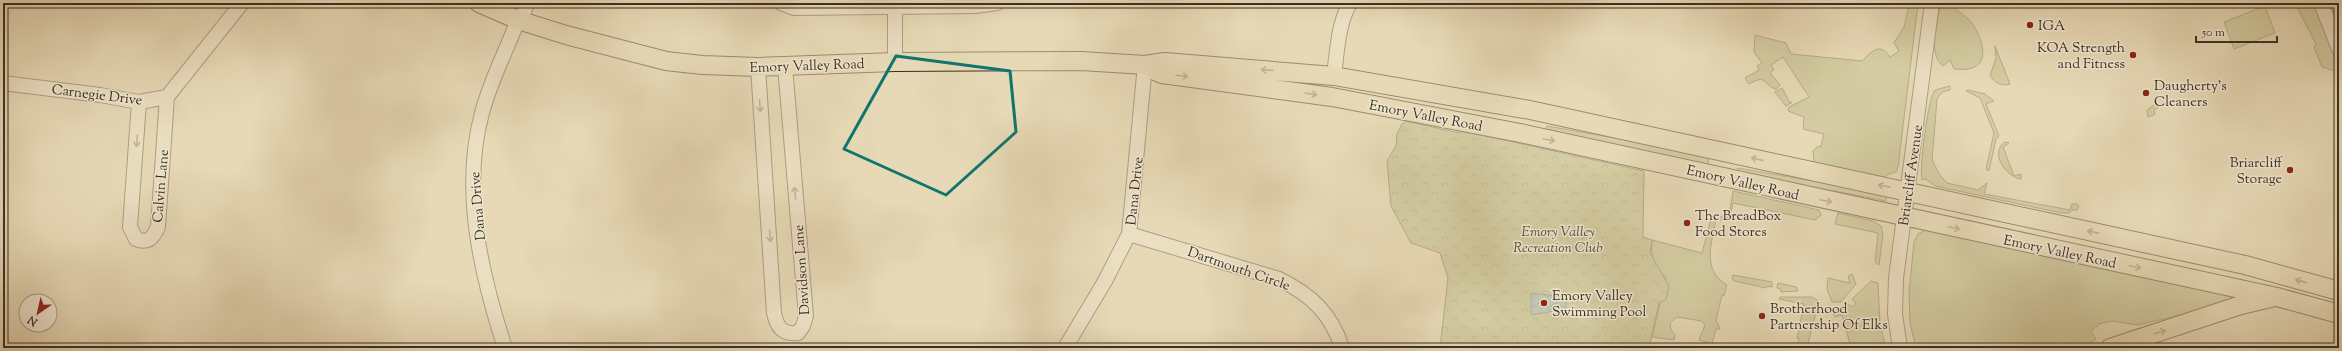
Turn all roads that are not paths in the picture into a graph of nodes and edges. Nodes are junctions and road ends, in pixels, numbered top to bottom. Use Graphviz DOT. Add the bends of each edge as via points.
graph roads {
  1 [pos="242,3"];
  2 [pos="479,3"];
  3 [pos="526,3"];
  4 [pos="782,3"];
  5 [pos="998,3"];
  6 [pos="1350,3"];
  7 [pos="1932,3"];
  8 [pos="2321,3"];
  9 [pos="894,8"];
  10 [pos="520,21"];
  11 [pos="2339,49"];
  12 [pos="895,62"];
  13 [pos="1145,65"];
  14 [pos="785,66"];
  15 [pos="758,67"];
  16 [pos="1334,76"];
  17 [pos="3,83"];
  18 [pos="167,96"];
  19 [pos="1332,97"];
  20 [pos="139,102"];
  21 [pos="1530,110"];
  22 [pos="1520,133"];
  23 [pos="1727,152"];
  24 [pos="1721,177"];
  25 [pos="1907,190"];
  26 [pos="1904,217"];
  27 [pos="1129,234"];
  28 [pos="2339,291"];
  29 [pos="2277,297"];
  30 [pos="2339,314"];
  31 [pos="505,348"];
  32 [pos="1065,348"];
  33 [pos="1342,348"];
  34 [pos="1900,348"];
  35 [pos="2110,348"];
  1 -- 18 [label="street"];
  2 -- 10 [label="main road, Emory Valley Road"];
  3 -- 10 [label="street, Dana Drive"];
  4 -- 9 [label="street" via="794,8"];
  5 -- 9 [label="street"];
  6 -- 16 [label="street" via="1345,11"];
  7 -- 25 [label="street, Briarcliff Avenue"];
  8 -- 11 [label="street"];
  9 -- 12 [label="street"];
  10 -- 15 [label="main road, Emory Valley Road" via="666,61"];
  10 -- 31 [label="street, Dana Drive" via="482,112 473,152 473,197 488,296"];
  12 -- 13 [label="main road, Emory Valley Road" via="1081,61"];
  12 -- 14 [label="main road, Emory Valley Road"];
  16 -- 13 [label="main road, Emory Valley Road, one-way" via="1165,62"];
  13 -- 19 [label="main road, Emory Valley Road, one-way" via="1162,74"];
  13 -- 27 [label="street, Dana Drive"];
  14 -- 15 [label="main road, Emory Valley Road"];
  15 -- 14 [label="street, Davidson Lane, one-way" via="774,313 776,323 781,330 789,334 798,333 806,316"];
  16 -- 19 [label="main road"];
  16 -- 21 [label="main road, Emory Valley Road"];
  17 -- 20 [label="street, Carnegie Drive"];
  18 -- 20 [label="street, Carnegie Drive"];
  20 -- 18 [label="street, Calvin Lane, one-way" via="130,227 136,239 143,242 149,241 158,227"];
  19 -- 22 [label="main road, Emory Valley Road"];
  21 -- 22 [label="main road"];
  21 -- 23 [label="main road, Emory Valley Road"];
  22 -- 24 [label="main road, Emory Valley Road, one-way"];
  23 -- 24 [label="main road"];
  25 -- 23 [label="main road, Emory Valley Road, one-way"];
  24 -- 26 [label="main road, Emory Valley Road, one-way"];
  25 -- 26 [label="street, Briarcliff Avenue"];
  28 -- 25 [label="main road, Emory Valley Road, one-way" via="2245,265"];
  26 -- 29 [label="main road, Emory Valley Road, one-way"];
  26 -- 34 [label="street, Briarcliff Avenue" via="1895,296"];
  27 -- 32 [label="street, Dana Drive" via="1105,281"];
  27 -- 33 [label="street, Dartmouth Circle" via="1272,276 1292,285 1320,306 1328,316"];
  29 -- 30 [label="main road, Emory Valley Road"];
  35 -- 29 [label="main road, one-way" via="2241,305"];
}
